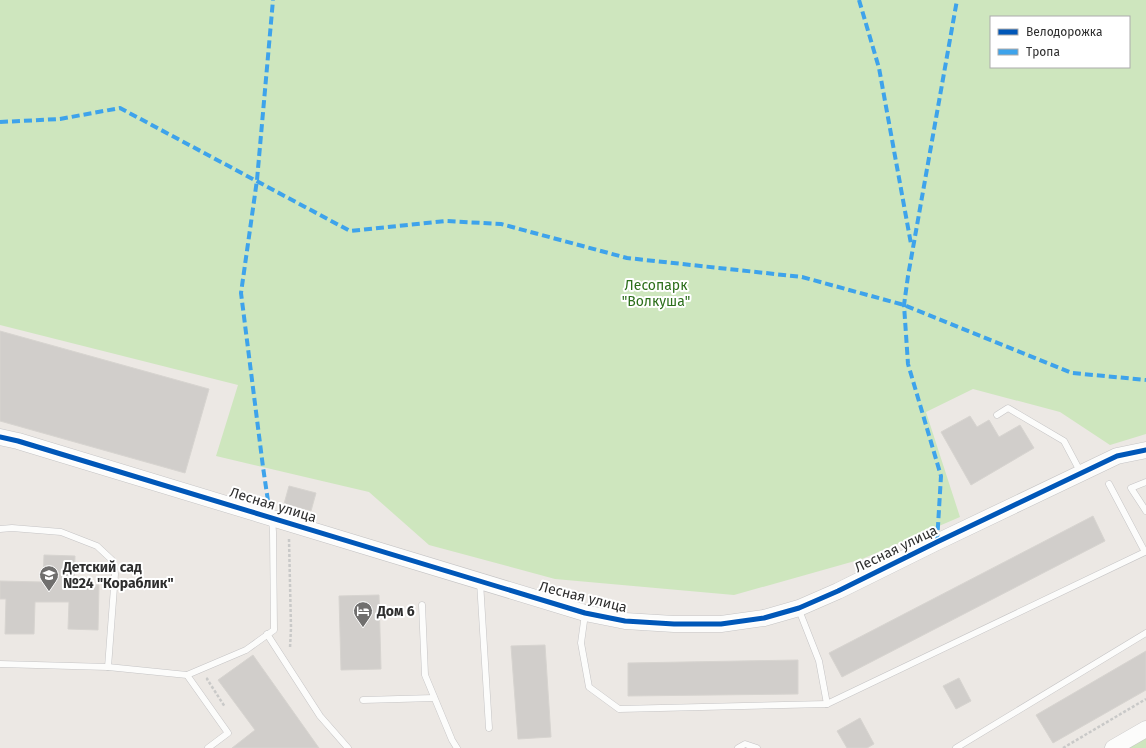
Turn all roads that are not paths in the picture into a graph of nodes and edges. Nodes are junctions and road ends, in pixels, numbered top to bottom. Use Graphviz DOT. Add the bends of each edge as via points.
graph roads {
  1 [pos="996,414"];
  2 [pos="0,438"];
  3 [pos="1146,450"];
  4 [pos="1081,473"];
  5 [pos="1146,482"];
  6 [pos="1109,484"];
  7 [pos="1146,511"];
  8 [pos="272,524"];
  9 [pos="0,529"];
  10 [pos="480,581"];
  11 [pos="422,605"];
  12 [pos="799,608"];
  13 [pos="585,613"];
  14 [pos="1146,633"];
  15 [pos="267,634"];
  16 [pos="0,664"];
  17 [pos="108,667"];
  18 [pos="187,675"];
  19 [pos="434,698"];
  20 [pos="363,700"];
  21 [pos="827,704"];
  22 [pos="489,728"];
  23 [pos="1146,729"];
  24 [pos="208,748"];
  25 [pos="348,748"];
  26 [pos="457,748"];
  27 [pos="738,748"];
  28 [pos="757,748"];
  29 [pos="956,748"];
  30 [pos="1113,748"];
  1 -- 4 [label="lane" via="1008,408 1064,441"];
  2 -- 8 [label="street, Лесная улица" via="18,441"];
  3 -- 4 [label="street, Лесная улица" via="1117,456"];
  4 -- 12 [label="street, Лесная улица"];
  5 -- 7 [label="lane" via="1131,488"];
  6 -- 21 [label="lane" via="1145,552"];
  8 -- 10 [label="street, Лесная улица"];
  8 -- 15 [label="lane" via="274,630"];
  9 -- 17 [label="lane" via="61,532 97,546 112,560 115,574"];
  10 -- 13 [label="street, Лесная улица"];
  10 -- 22 [label="lane"];
  11 -- 19 [label="lane" via="425,675"];
  12 -- 13 [label="street, Лесная улица" via="764,618 721,624 625,621"];
  12 -- 21 [label="lane" via="819,661"];
  13 -- 21 [label="lane" via="581,643 589,687 619,709"];
  14 -- 29 [label="lane"];
  15 -- 18 [label="lane" via="246,650"];
  15 -- 25 [label="lane" via="320,716"];
  16 -- 17 [label="lane"];
  17 -- 18 [label="lane"];
  18 -- 24 [label="lane" via="228,734"];
  19 -- 20 [label="lane"];
  19 -- 26 [label="lane"];
  23 -- 30 [label="street"];
  27 -- 28 [label="lane" via="745,744"];
}
